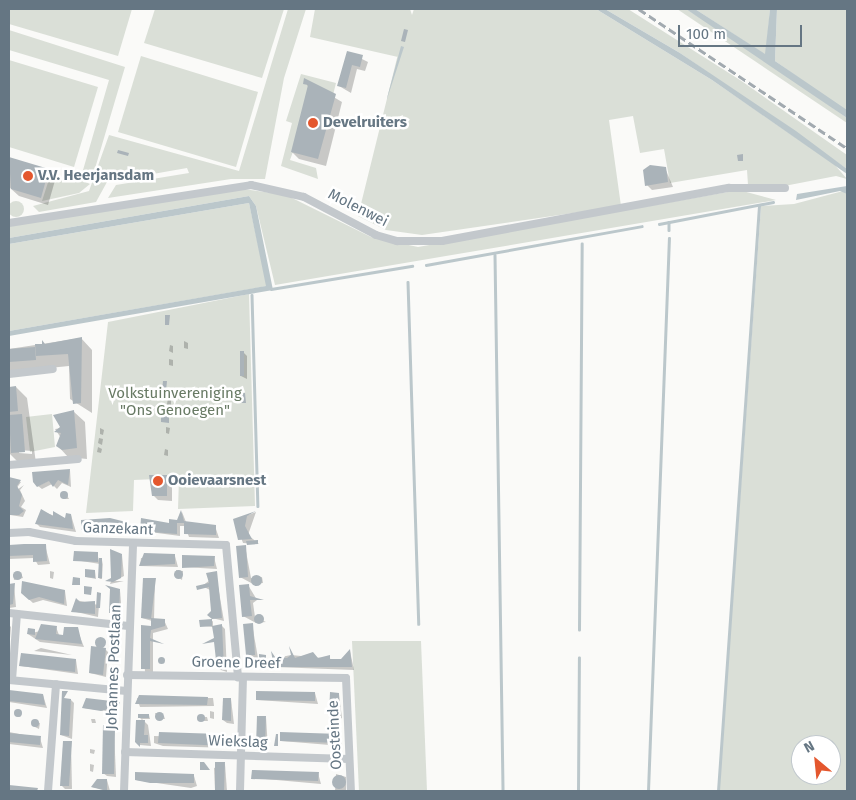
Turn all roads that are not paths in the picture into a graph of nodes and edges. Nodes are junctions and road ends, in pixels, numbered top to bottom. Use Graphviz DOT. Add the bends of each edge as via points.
graph roads {
  1 [pos="785,188"];
  2 [pos="9,223"];
  3 [pos="53,369"];
  4 [pos="9,374"];
  5 [pos="78,459"];
  6 [pos="9,465"];
  7 [pos="9,533"];
  8 [pos="133,544"];
  9 [pos="13,613"];
  10 [pos="128,626"];
  11 [pos="127,675"];
  12 [pos="241,677"];
  13 [pos="346,678"];
  14 [pos="10,680"];
  15 [pos="56,684"];
  16 [pos="126,691"];
  17 [pos="125,752"];
  18 [pos="240,755"];
  19 [pos="349,759"];
  20 [pos="48,791"];
  21 [pos="124,791"];
  22 [pos="240,791"];
  23 [pos="351,791"];
  1 -- 2 [label="street, Molenwei" via="729,188 442,241 397,241 376,236 304,197 251,185"];
  3 -- 4 [label="street"];
  5 -- 6 [label="street"];
  7 -- 8 [label="street, Ganzekant"];
  8 -- 10 [label="street, Johannes Postlaan"];
  8 -- 12 [label="street, Ganzekant" via="226,545"];
  9 -- 10 [label="street"];
  9 -- 14 [label="street"];
  10 -- 11 [label="street, Johannes Postlaan"];
  11 -- 12 [label="street, Groene Dreef"];
  11 -- 16 [label="street, Johannes Postlaan"];
  12 -- 13 [label="street, Groene Dreef"];
  12 -- 18 [label="street"];
  13 -- 19 [label="street, Oosteinde"];
  14 -- 15 [label="street"];
  15 -- 16 [label="street"];
  15 -- 20 [label="street"];
  16 -- 17 [label="street, Johannes Postlaan"];
  17 -- 18 [label="street, Wiekslag"];
  17 -- 21 [label="street, Johannes Postlaan"];
  18 -- 19 [label="street, Wiekslag"];
  18 -- 22 [label="street"];
  19 -- 23 [label="street, Oosteinde"];
}
